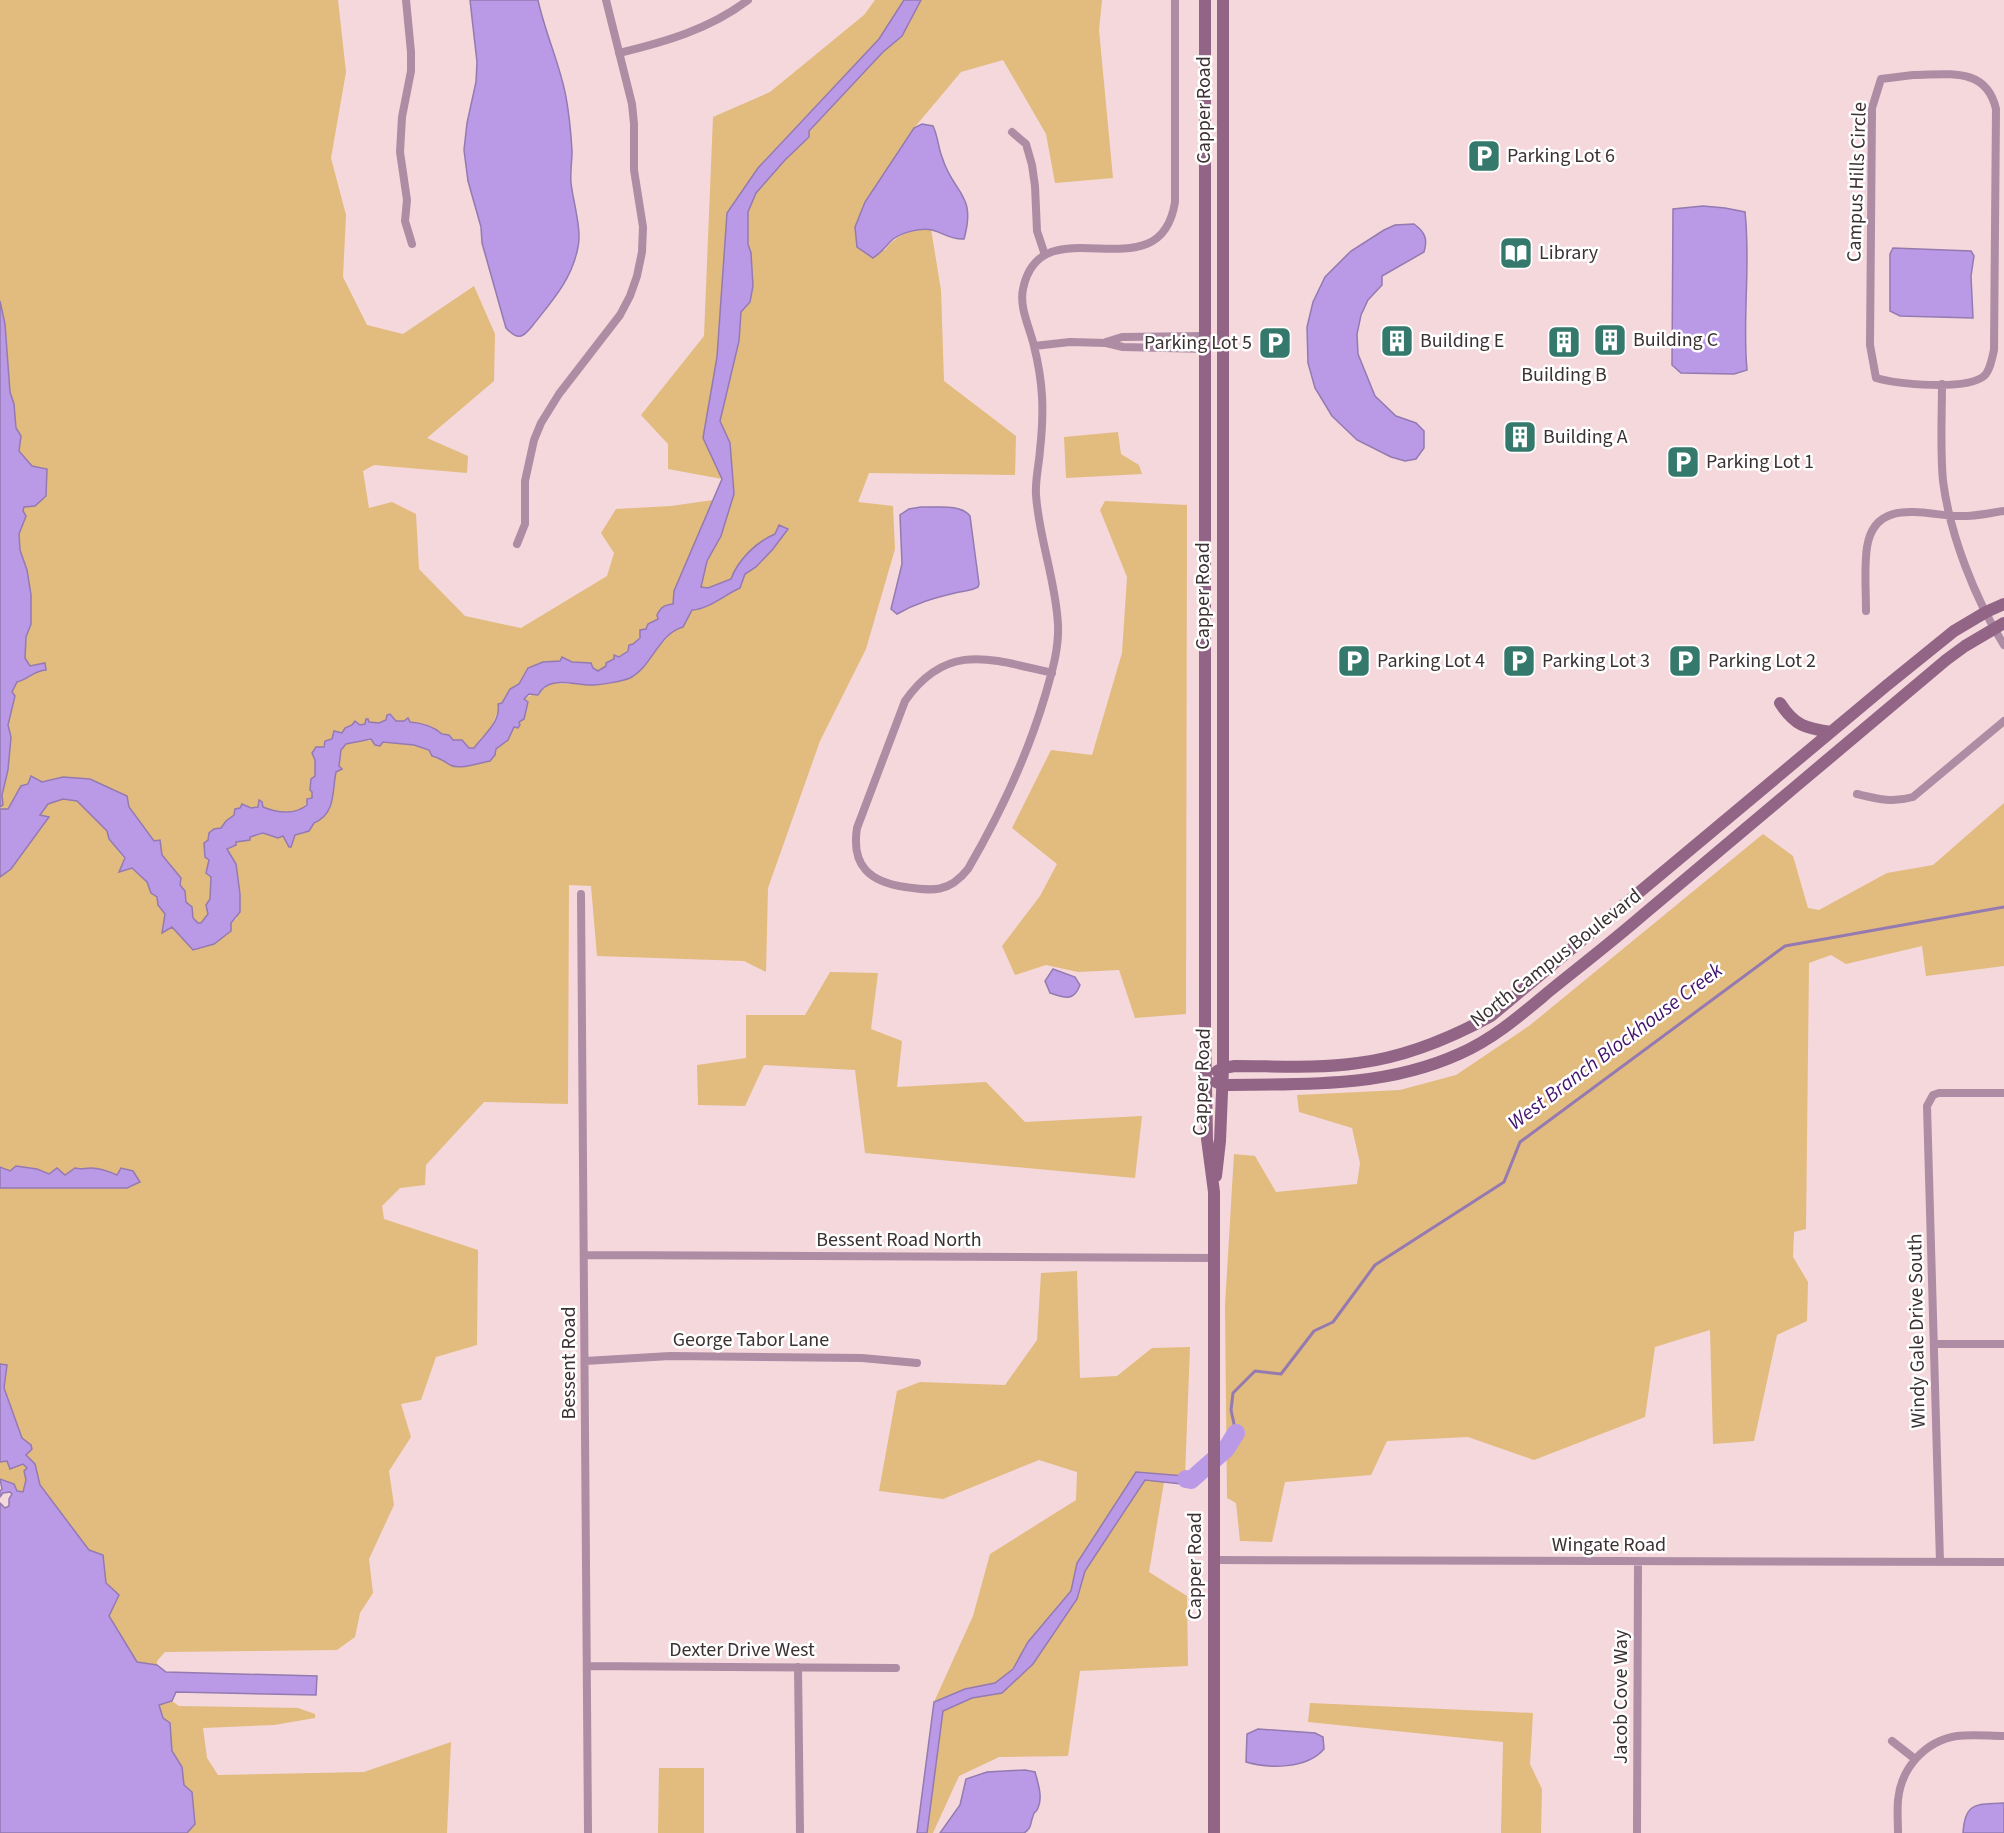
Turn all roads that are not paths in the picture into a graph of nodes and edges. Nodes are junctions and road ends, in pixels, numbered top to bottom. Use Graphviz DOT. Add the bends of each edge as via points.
graph roads {
  1 [pos="406,0"];
  2 [pos="606,0"];
  3 [pos="748,0"];
  4 [pos="1175,0"];
  5 [pos="1205,0"];
  6 [pos="1223,0"];
  7 [pos="620,53"];
  8 [pos="1012,132"];
  9 [pos="412,244"];
  10 [pos="1045,255"];
  11 [pos="1163,336"];
  12 [pos="1205,336"];
  13 [pos="1106,343"];
  14 [pos="1034,346"];
  15 [pos="1163,349"];
  16 [pos="1205,349"];
  17 [pos="1942,384"];
  18 [pos="2004,512"];
  19 [pos="1949,516"];
  20 [pos="517,544"];
  21 [pos="2004,604"];
  22 [pos="1866,611"];
  23 [pos="1986,612"];
  24 [pos="1999,626"];
  25 [pos="2004,645"];
  26 [pos="1052,673"];
  27 [pos="1780,703"];
  28 [pos="2004,721"];
  29 [pos="1832,732"];
  30 [pos="1857,794"];
  31 [pos="581,894"];
  32 [pos="1606,921"];
  33 [pos="1619,935"];
  34 [pos="1431,1045"];
  35 [pos="1435,1062"];
  36 [pos="1223,1068"];
  37 [pos="1205,1078"];
  38 [pos="1223,1085"];
  39 [pos="2004,1093"];
  40 [pos="1214,1192"];
  41 [pos="585,1255"];
  42 [pos="1214,1258"];
  43 [pos="1934,1344"];
  44 [pos="2004,1344"];
  45 [pos="585,1361"];
  46 [pos="917,1363"];
  47 [pos="1214,1560"];
  48 [pos="1638,1562"];
  49 [pos="1940,1562"];
  50 [pos="2004,1562"];
  51 [pos="587,1666"];
  52 [pos="798,1667"];
  53 [pos="896,1668"];
  54 [pos="2004,1736"];
  55 [pos="1892,1742"];
  56 [pos="1915,1759"];
  57 [pos="588,1833"];
  58 [pos="800,1833"];
  59 [pos="1214,1833"];
  60 [pos="1637,1833"];
  61 [pos="1898,1833"];
  1 -- 9 [label="street" via="411,71 400,152 407,200 405,221"];
  2 -- 7 [label="street"];
  3 -- 7 [label="street" via="694,31"];
  4 -- 10 [label="street" via="1175,202 1167,229 1148,245 1072,248"];
  5 -- 12 [label="street, Capper Road"];
  6 -- 36 [label="street, Capper Road"];
  7 -- 20 [label="street" via="632,104 634,170 643,227 637,276 620,315 541,423 528,460 525,524"];
  8 -- 10 [label="street" via="1026,144 1032,165 1036,231"];
  10 -- 14 [label="street" via="1035,264 1023,290 1022,305"];
  11 -- 12 [label="street"];
  11 -- 13 [label="street" via="1122,337"];
  11 -- 15 [label="street"];
  12 -- 16 [label="street, Capper Road"];
  13 -- 14 [label="street"];
  13 -- 15 [label="street"];
  14 -- 26 [label="street" via="1040,374 1042,422 1036,494 1058,623"];
  15 -- 16 [label="street"];
  16 -- 37 [label="street, Capper Road"];
  17 -- 17 [label="street, Campus Hills Circle" via="1971,382 1984,376 1994,350 1994,97 1977,79 1964,76 1881,79 1872,108 1872,362 1876,378 1906,384"];
  17 -- 19 [label="street" via="1943,480"];
  18 -- 19 [label="street"];
  19 -- 22 [label="street" via="1892,513 1875,527 1867,548"];
  19 -- 23 [label="street"];
  21 -- 23 [label="street, North Campus Boulevard"];
  23 -- 24 [label="street"];
  23 -- 29 [label="street, North Campus Boulevard" via="1954,631"];
  24 -- 25 [label="street"];
  24 -- 33 [label="street, North Campus Boulevard" via="1946,660"];
  26 -- 26 [label="street" via="1008,794 962,878 930,891 886,884 873,877 856,853 857,828 905,701 914,688 947,664 972,658"];
  27 -- 29 [label="street" via="1790,718 1805,728"];
  28 -- 30 [label="street" via="1913,797 1899,801"];
  29 -- 32 [label="street, North Campus Boulevard"];
  31 -- 41 [label="street, Bessent Road"];
  32 -- 33 [label="street"];
  32 -- 34 [label="street, North Campus Boulevard" via="1491,1016"];
  33 -- 35 [label="street, North Campus Boulevard" via="1513,1021 1459,1054"];
  34 -- 35 [label="street"];
  34 -- 36 [label="street, North Campus Boulevard" via="1359,1063"];
  35 -- 38 [label="street, North Campus Boulevard" via="1389,1076 1343,1083"];
  36 -- 37 [label="street, North Campus Boulevard"];
  36 -- 38 [label="street, Capper Road"];
  37 -- 38 [label="street, North Campus Boulevard"];
  37 -- 40 [label="street, Capper Road"];
  38 -- 40 [label="street, Capper Road"];
  39 -- 43 [label="street, Windy Gale Drive South" via="1939,1093 1933,1095 1927,1106"];
  40 -- 42 [label="street, Capper Road"];
  41 -- 42 [label="street, Bessent Road North"];
  41 -- 45 [label="street, Bessent Road"];
  42 -- 47 [label="street, Capper Road"];
  43 -- 44 [label="street"];
  43 -- 49 [label="street, Windy Gale Drive South"];
  45 -- 46 [label="street, George Tabor Lane" via="670,1356 862,1358"];
  45 -- 51 [label="street, Bessent Road"];
  47 -- 48 [label="street, Wingate Road"];
  47 -- 59 [label="street, Capper Road"];
  48 -- 49 [label="street, Wingate Road"];
  48 -- 60 [label="street, Jacob Cove Way"];
  49 -- 50 [label="street, Wingate Road"];
  51 -- 52 [label="street, Dexter Drive West"];
  51 -- 57 [label="street, Bessent Road"];
  52 -- 53 [label="street, Dexter Drive West"];
  52 -- 58 [label="street"];
  54 -- 56 [label="street" via="1940,1740"];
  55 -- 56 [label="street"];
  56 -- 61 [label="street" via="1901,1785"];
}
